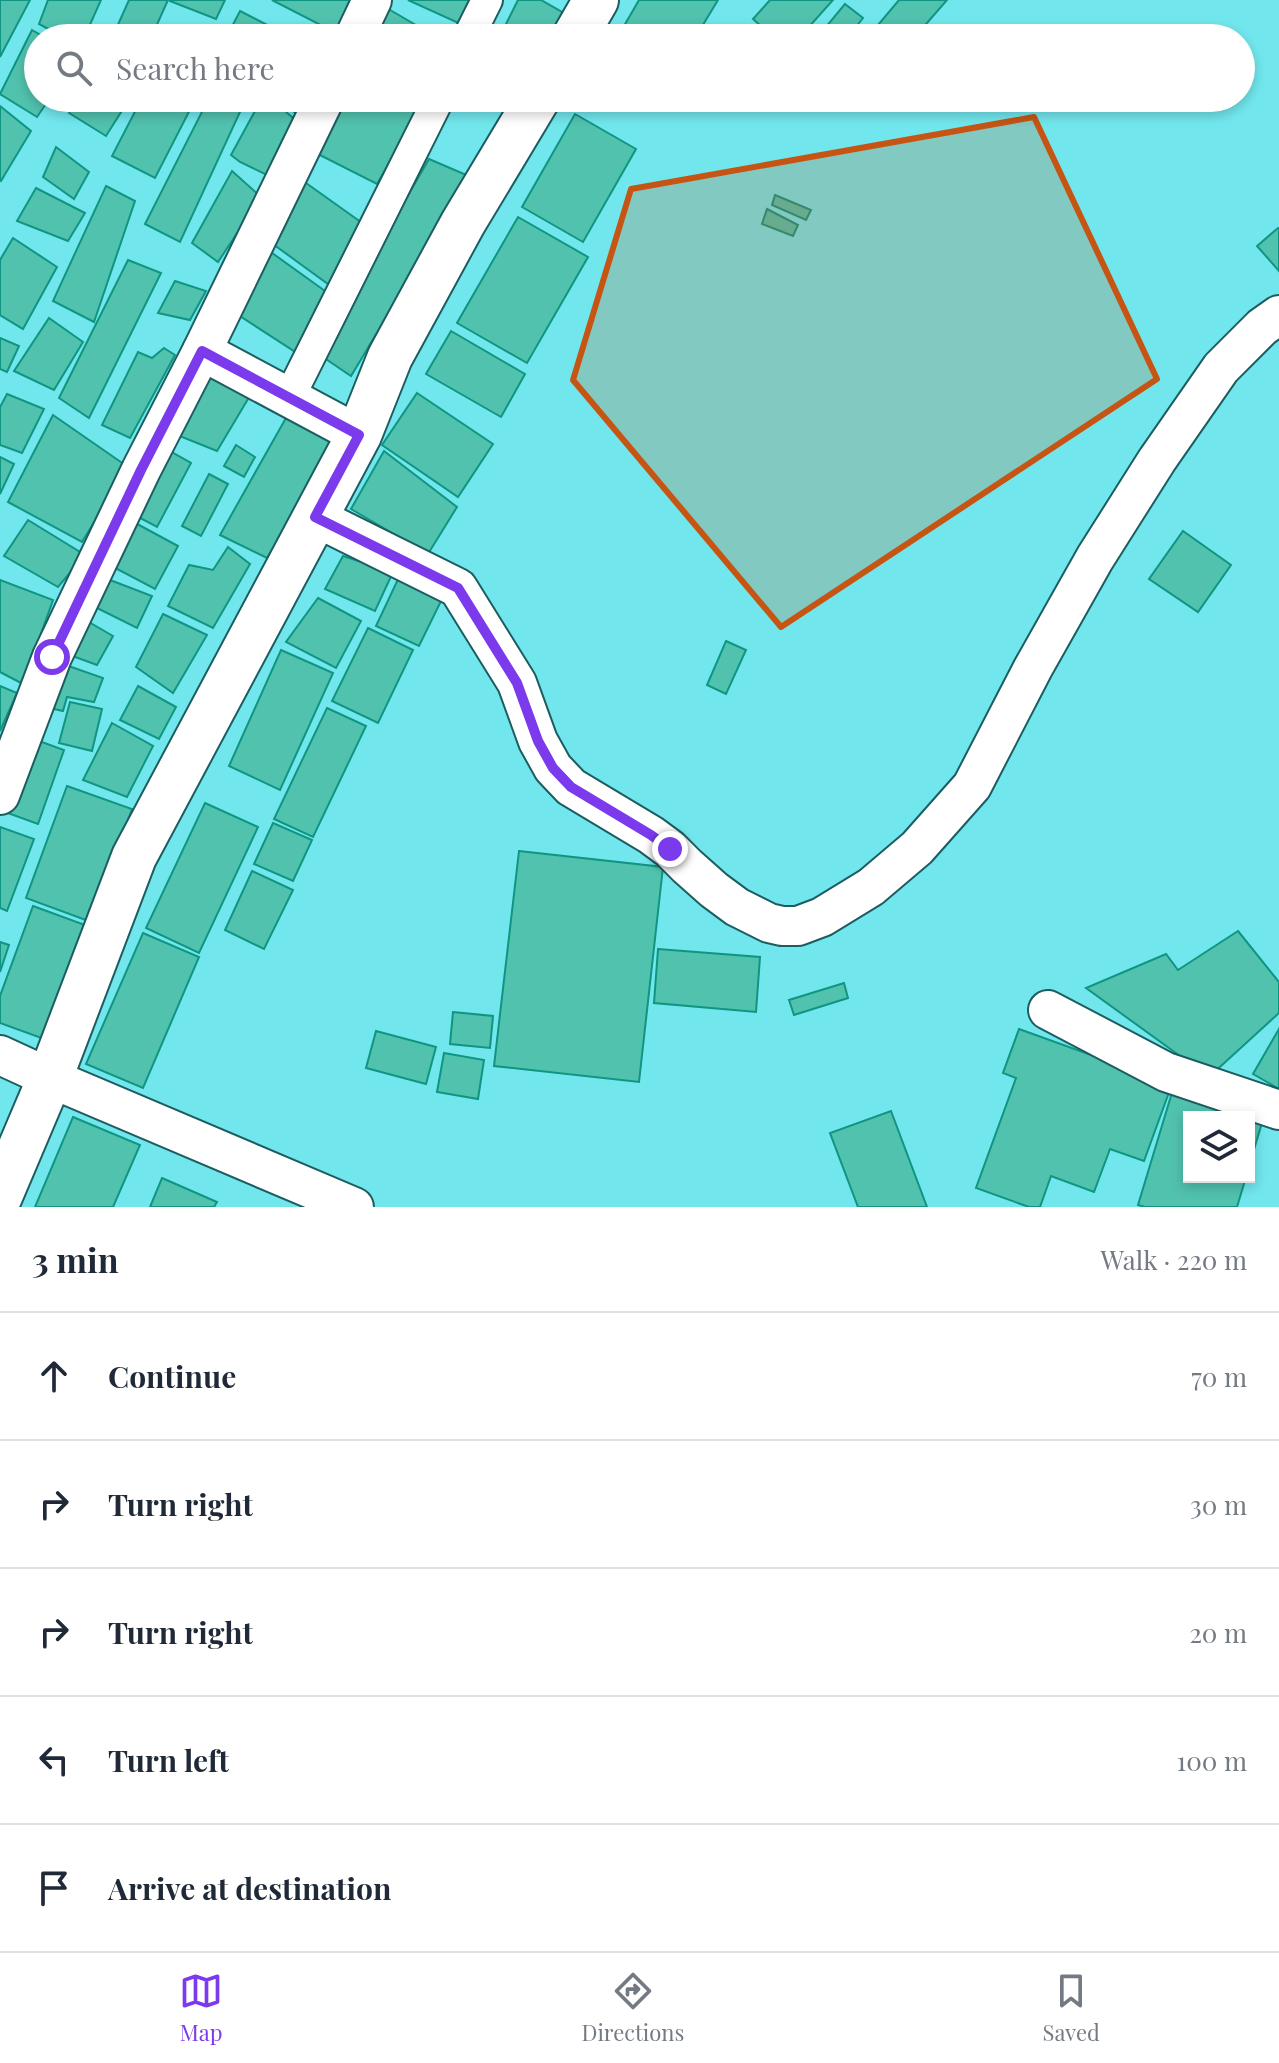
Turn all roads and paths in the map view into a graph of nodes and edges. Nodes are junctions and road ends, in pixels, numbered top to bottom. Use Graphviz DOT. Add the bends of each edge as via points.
graph roads {
  1 [pos="372,0"];
  2 [pos="487,0"];
  3 [pos="596,0"];
  4 [pos="361,24"];
  5 [pos="475,24"];
  6 [pos="582,24"];
  7 [pos="318,112"];
  8 [pos="432,112"];
  9 [pos="530,112"];
  10 [pos="1279,315"];
  11 [pos="202,351"];
  12 [pos="289,398"];
  13 [pos="359,435"];
  14 [pos="315,517"];
  15 [pos="0,795"];
  16 [pos="1048,1010"];
  17 [pos="0,1055"];
  18 [pos="50,1078"];
  19 [pos="1279,1110"];
  20 [pos="0,1196"];
  21 [pos="354,1207"];
  1 -- 4 [label="street"];
  2 -- 5 [label="street"];
  3 -- 6 [label="main road"];
  7 -- 11 [label="street"];
  8 -- 12 [label="street"];
  9 -- 13 [label="main road" via="390,357"];
  10 -- 14 [label="street" via="1221,368 1157,460 1095,558 972,786 917,848 871,887 798,926 769,923 737,907 651,835 571,787 553,768 517,683 458,588"];
  11 -- 12 [label="street"];
  11 -- 15 [label="street" via="52,657"];
  12 -- 13 [label="street"];
  13 -- 14 [label="main road"];
  14 -- 18 [label="main road" via="134,857"];
  16 -- 19 [label="street" via="1166,1072"];
  17 -- 18 [label="street"];
  18 -- 20 [label="main road"];
  18 -- 21 [label="street"];
}
